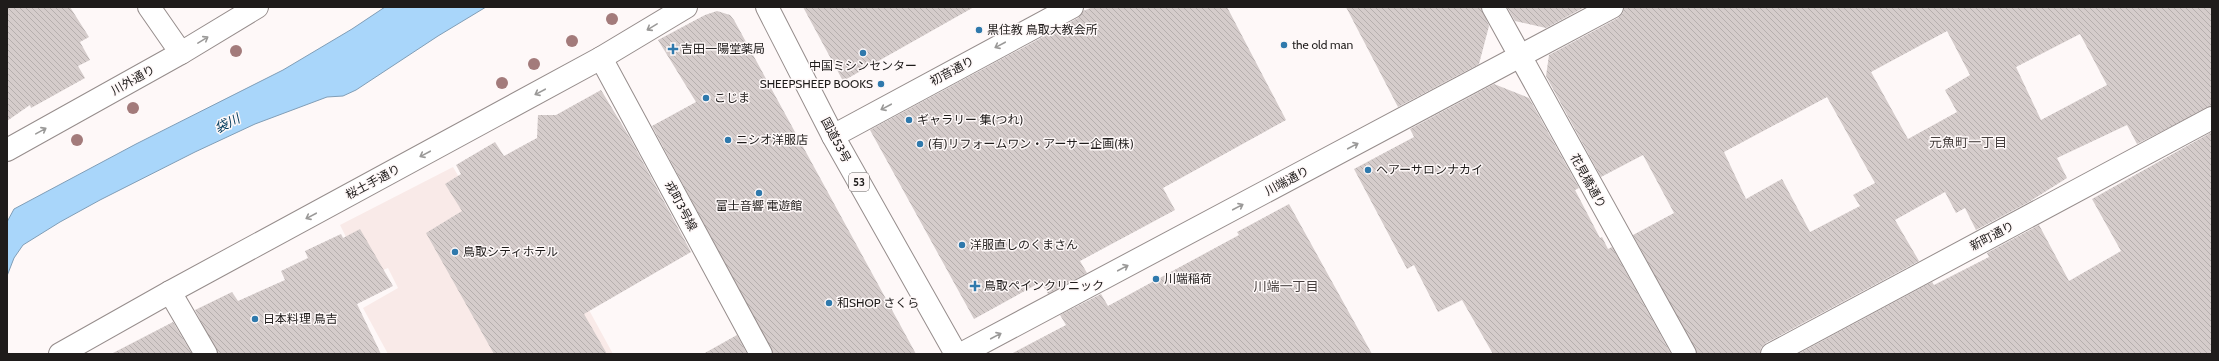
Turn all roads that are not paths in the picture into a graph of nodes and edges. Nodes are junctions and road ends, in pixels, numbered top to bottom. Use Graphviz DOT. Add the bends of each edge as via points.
graph roads {
  1 [pos="149,7"];
  2 [pos="257,7"];
  3 [pos="686,7"];
  4 [pos="767,7"];
  5 [pos="1072,7"];
  6 [pos="1493,7"];
  7 [pos="1612,7"];
  8 [pos="181,53"];
  9 [pos="1520,57"];
  10 [pos="601,58"];
  11 [pos="2212,118"];
  12 [pos="833,136"];
  13 [pos="7,150"];
  14 [pos="170,292"];
  15 [pos="60,354"];
  16 [pos="206,354"];
  17 [pos="761,354"];
  18 [pos="956,354"];
  19 [pos="962,354"];
  20 [pos="1685,354"];
  21 [pos="1772,354"];
  1 -- 8 [label="main road"];
  8 -- 2 [label="main road, 川外通り, one-way"];
  3 -- 10 [label="main road, 桜土手通り, one-way"];
  4 -- 12 [label="main road, 国道53号 / 53"];
  5 -- 12 [label="main road, 初音通り, one-way"];
  6 -- 9 [label="main road, 花見橋通り"];
  7 -- 9 [label="main road, 川端通り"];
  13 -- 8 [label="main road, 川外通り, one-way"];
  19 -- 9 [label="main road, 川端通り, one-way"];
  9 -- 20 [label="main road, 花見橋通り"];
  10 -- 14 [label="main road, 桜土手通り, one-way"];
  10 -- 17 [label="main road, 戎町3号線"];
  11 -- 21 [label="main road, 新町通り"];
  12 -- 18 [label="main road, 国道53号 / 53"];
  14 -- 15 [label="main road, 桜土手通り"];
  14 -- 16 [label="main road"];
}
